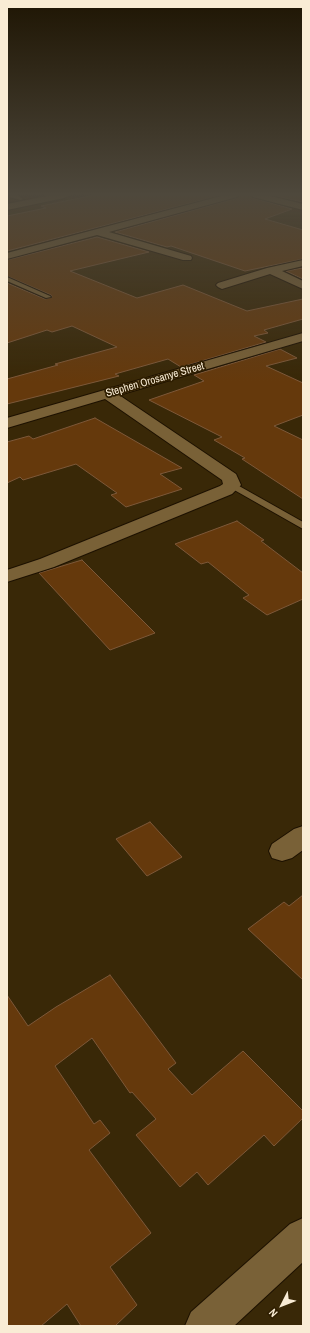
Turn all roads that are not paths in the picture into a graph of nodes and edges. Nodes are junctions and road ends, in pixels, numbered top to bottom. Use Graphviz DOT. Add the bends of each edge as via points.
graph roads {
  1 [pos="303,263"];
  2 [pos="271,270"];
  3 [pos="7,279"];
  4 [pos="222,285"];
  5 [pos="303,285"];
  6 [pos="48,297"];
  7 [pos="303,337"];
  8 [pos="107,394"];
  9 [pos="7,423"];
  10 [pos="232,485"];
  11 [pos="301,523"];
  12 [pos="7,576"];
  13 [pos="303,1237"];
  14 [pos="204,1326"];
  1 -- 2 [label="street"];
  2 -- 4 [label="street"];
  2 -- 5 [label="street"];
  3 -- 6 [label="lane"];
  7 -- 8 [label="street, Stephen Orosanye Street"];
  8 -- 9 [label="street, Stephen Orosanye Street"];
  8 -- 10 [label="street" via="230,478"];
  10 -- 11 [label="lane"];
  10 -- 12 [label="street" via="226,490 47,563"];
  13 -- 14 [label="street"];
}
